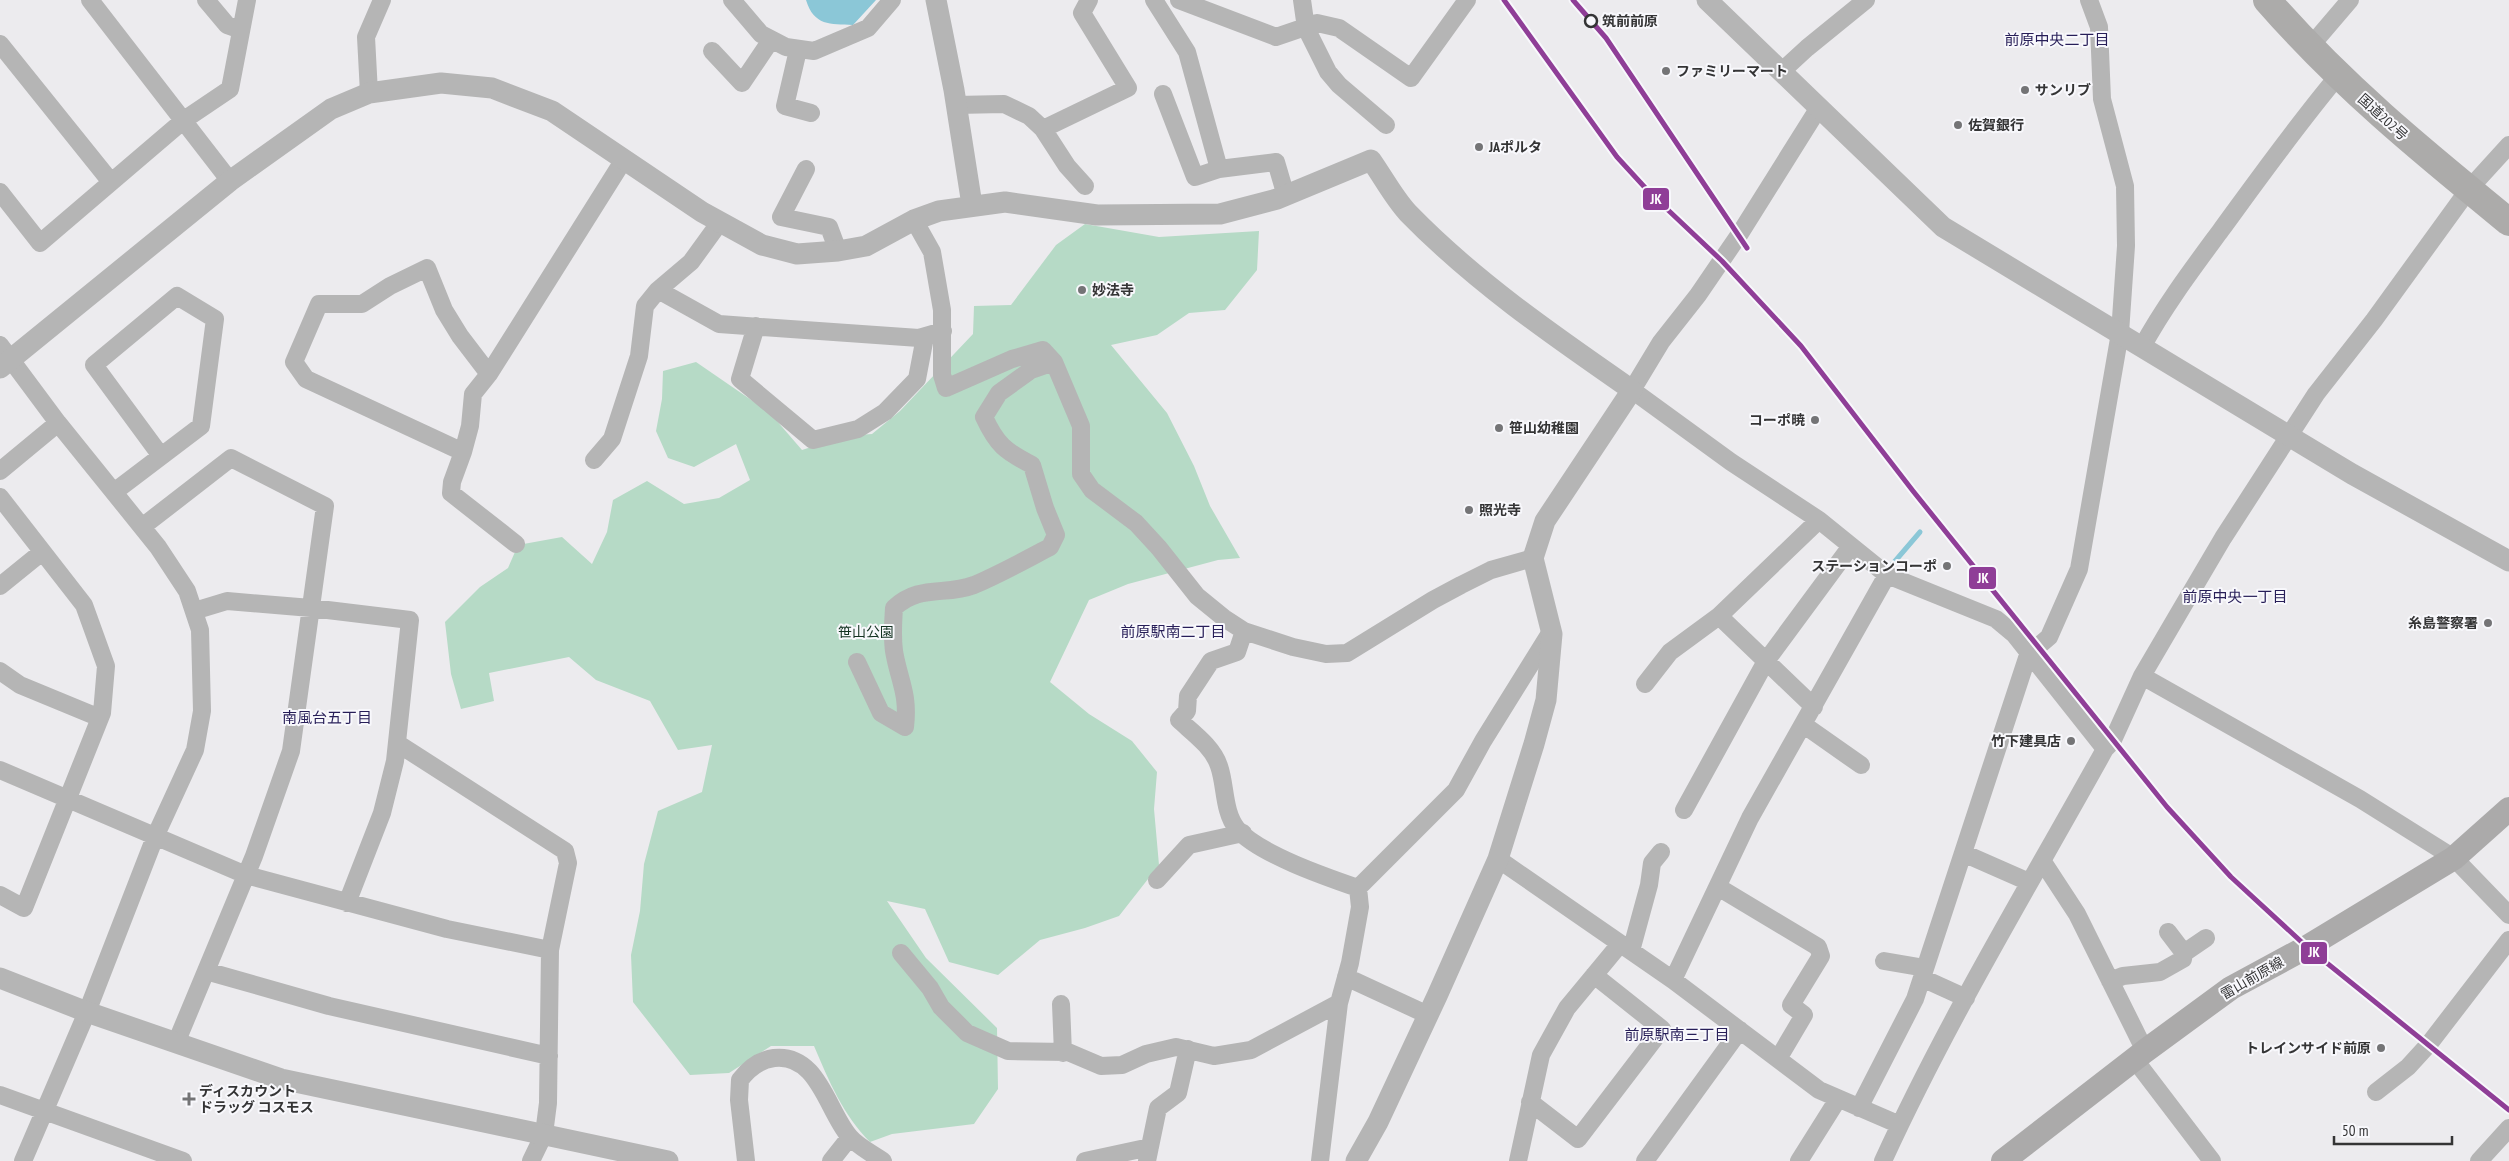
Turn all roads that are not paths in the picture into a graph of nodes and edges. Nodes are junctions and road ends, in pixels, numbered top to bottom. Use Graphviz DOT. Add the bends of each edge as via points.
graph roads {
  1 [pos="90,0"];
  2 [pos="206,0"];
  3 [pos="247,0"];
  4 [pos="382,0"];
  5 [pos="732,0"];
  6 [pos="892,0"];
  7 [pos="936,0"];
  8 [pos="1089,0"];
  9 [pos="1154,0"];
  10 [pos="1179,0"];
  11 [pos="1302,0"];
  12 [pos="1467,0"];
  13 [pos="1707,0"];
  14 [pos="1866,0"];
  15 [pos="2267,0"];
  16 [pos="2350,0"];
  17 [pos="2093,2"];
  18 [pos="1306,28"];
  19 [pos="241,30"];
  20 [pos="771,40"];
  21 [pos="0,44"];
  22 [pos="2309,48"];
  23 [pos="798,50"];
  24 [pos="712,51"];
  25 [pos="1782,72"];
  26 [pos="2338,76"];
  27 [pos="369,93"];
  28 [pos="1163,94"];
  29 [pos="956,106"];
  30 [pos="1818,109"];
  31 [pos="811,113"];
  32 [pos="184,120"];
  33 [pos="1386,125"];
  34 [pos="1043,129"];
  35 [pos="2509,146"];
  36 [pos="623,161"];
  37 [pos="806,169"];
  38 [pos="1219,169"];
  39 [pos="230,181"];
  40 [pos="111,182"];
  41 [pos="1085,186"];
  42 [pos="2469,189"];
  43 [pos="0,192"];
  44 [pos="1286,196"];
  45 [pos="972,206"];
  46 [pos="914,220"];
  47 [pos="720,222"];
  48 [pos="2509,222"];
  49 [pos="838,251"];
  50 [pos="658,290"];
  51 [pos="756,326"];
  52 [pos="943,331"];
  53 [pos="2120,333"];
  54 [pos="925,337"];
  55 [pos="2142,347"];
  56 [pos="4,357"];
  57 [pos="1054,362"];
  58 [pos="489,374"];
  59 [pos="1632,390"];
  60 [pos="58,423"];
  61 [pos="2290,435"];
  62 [pos="464,452"];
  63 [pos="161,456"];
  64 [pos="594,460"];
  65 [pos="0,471"];
  66 [pos="114,492"];
  67 [pos="0,497"];
  68 [pos="1818,520"];
  69 [pos="142,527"];
  70 [pos="516,544"];
  71 [pos="1851,546"];
  72 [pos="42,552"];
  73 [pos="1533,558"];
  74 [pos="2509,561"];
  75 [pos="1887,575"];
  76 [pos="0,586"];
  77 [pos="311,608"];
  78 [pos="194,611"];
  79 [pos="1719,616"];
  80 [pos="1552,630"];
  81 [pos="1244,631"];
  82 [pos="2028,655"];
  83 [pos="1766,661"];
  84 [pos="857,662"];
  85 [pos="0,671"];
  86 [pos="2142,676"];
  87 [pos="1644,684"];
  88 [pos="1814,707"];
  89 [pos="100,718"];
  90 [pos="1804,725"];
  91 [pos="397,743"];
  92 [pos="2104,749"];
  93 [pos="1861,764"];
  94 [pos="0,770"];
  95 [pos="69,800"];
  96 [pos="2509,809"];
  97 [pos="1684,810"];
  98 [pos="1243,833"];
  99 [pos="155,837"];
  100 [pos="1661,852"];
  101 [pos="1963,853"];
  102 [pos="2454,858"];
  103 [pos="1498,859"];
  104 [pos="2043,862"];
  105 [pos="246,875"];
  106 [pos="1157,880"];
  107 [pos="2030,882"];
  108 [pos="1718,887"];
  109 [pos="1358,888"];
  110 [pos="0,894"];
  111 [pos="347,903"];
  112 [pos="2509,915"];
  113 [pos="2168,932"];
  114 [pos="2206,938"];
  115 [pos="2509,940"];
  116 [pos="1626,948"];
  117 [pos="550,950"];
  118 [pos="901,953"];
  119 [pos="2184,953"];
  120 [pos="1884,961"];
  121 [pos="206,970"];
  122 [pos="1924,972"];
  123 [pos="1594,975"];
  124 [pos="1346,977"];
  125 [pos="0,978"];
  126 [pos="1673,980"];
  127 [pos="2110,982"];
  128 [pos="1966,998"];
  129 [pos="1339,1003"];
  130 [pos="1061,1004"];
  131 [pos="87,1012"];
  132 [pos="1428,1015"];
  133 [pos="1740,1030"];
  134 [pos="176,1043"];
  135 [pos="1188,1049"];
  136 [pos="1063,1053"];
  137 [pos="2140,1055"];
  138 [pos="549,1056"];
  139 [pos="1778,1059"];
  140 [pos="2376,1092"];
  141 [pos="0,1095"];
  142 [pos="1838,1098"];
  143 [pos="1530,1102"];
  144 [pos="1859,1108"];
  145 [pos="44,1112"];
  146 [pos="1900,1125"];
  147 [pos="2509,1128"];
  148 [pos="544,1134"];
  149 [pos="850,1137"];
  150 [pos="1148,1154"];
  151 [pos="23,1161"];
  152 [pos="183,1161"];
  153 [pos="531,1161"];
  154 [pos="668,1161"];
  155 [pos="746,1161"];
  156 [pos="831,1161"];
  157 [pos="884,1161"];
  158 [pos="1085,1161"];
  159 [pos="1320,1161"];
  160 [pos="1356,1161"];
  161 [pos="1518,1161"];
  162 [pos="1645,1161"];
  163 [pos="1799,1161"];
  164 [pos="1884,1161"];
  165 [pos="2003,1161"];
  166 [pos="2212,1161"];
  167 [pos="2479,1161"];
  1 -- 32 [label="street"];
  2 -- 19 [label="street" via="227,25"];
  3 -- 19 [label="street"];
  4 -- 27 [label="street" via="366,37"];
  5 -- 20 [label="street" via="761,34"];
  6 -- 23 [label="street" via="868,28 831,46 814,51"];
  7 -- 29 [label="street"];
  8 -- 34 [label="street" via="1082,14 1128,88"];
  9 -- 38 [label="street" via="1187,52"];
  10 -- 18 [label="street" via="1276,37"];
  11 -- 18 [label="street"];
  12 -- 18 [label="street" via="1410,78 1338,28 1317,23"];
  13 -- 25 [label="street"];
  14 -- 25 [label="street"];
  15 -- 22 [label="highway, 国道202号"];
  16 -- 22 [label="street"];
  17 -- 53 [label="street" via="2099,27 2102,99 2125,186 2126,246"];
  18 -- 33 [label="street" via="1328,72"];
  19 -- 32 [label="street" via="230,89"];
  20 -- 23 [label="street"];
  20 -- 24 [label="street" via="742,83"];
  21 -- 40 [label="street"];
  22 -- 26 [label="highway, 国道202号"];
  23 -- 31 [label="street" via="785,106"];
  25 -- 30 [label="street"];
  26 -- 42 [label="highway, 国道202号"];
  26 -- 55 [label="street" via="2178,288"];
  27 -- 36 [label="street" via="441,83 492,88 552,111"];
  27 -- 39 [label="street" via="331,109"];
  28 -- 38 [label="street" via="1195,177"];
  29 -- 34 [label="street" via="1004,104 1029,116"];
  29 -- 45 [label="street"];
  30 -- 53 [label="street" via="1943,227"];
  30 -- 59 [label="street" via="1739,235 1661,342"];
  32 -- 39 [label="street"];
  32 -- 40 [label="street"];
  34 -- 41 [label="street"];
  35 -- 42 [label="street"];
  36 -- 47 [label="street"];
  36 -- 58 [label="street"];
  37 -- 49 [label="street" via="781,217 829,227"];
  38 -- 44 [label="street" via="1276,162"];
  39 -- 56 [label="street"];
  40 -- 43 [label="street" via="40,242"];
  42 -- 48 [label="highway, 国道202号"];
  42 -- 61 [label="street" via="2316,394"];
  44 -- 45 [label="street" via="1220,214 1168,216 1097,215 1005,202"];
  44 -- 59 [label="street" via="1371,160 1407,211 1462,262 1567,345"];
  45 -- 46 [label="street" via="939,211"];
  46 -- 49 [label="street" via="866,246"];
  46 -- 52 [label="street" via="932,252"];
  47 -- 49 [label="street" via="762,245 797,254"];
  47 -- 50 [label="street" via="691,262"];
  50 -- 51 [label="street" via="719,324"];
  50 -- 64 [label="street" via="645,306 638,356 612,439"];
  51 -- 54 [label="street"];
  51 -- 54 [label="street" via="740,379 813,440 858,429 885,412 917,379"];
  52 -- 54 [label="street"];
  52 -- 57 [label="street" via="942,375 946,388 1012,359 1043,350"];
  53 -- 55 [label="street"];
  53 -- 82 [label="street" via="2079,569 2048,636"];
  55 -- 61 [label="street"];
  56 -- 60 [label="street"];
  57 -- 81 [label="street" via="1081,426 1081,474 1092,490 1136,523 1197,596"];
  57 -- 84 [label="street" via="1032,370 999,393 984,417 995,439 1013,455 1032,465 1055,540 1050,547 971,586 916,593 894,608 895,652 906,693 905,727 881,713"];
  58 -- 62 [label="street" via="473,394"];
  58 -- 62 [label="street" via="444,310 427,268 362,304 319,304 294,362 306,379"];
  59 -- 68 [label="street"];
  59 -- 73 [label="street" via="1545,521"];
  60 -- 65 [label="street"];
  60 -- 66 [label="street"];
  61 -- 74 [label="street" via="2352,474"];
  61 -- 86 [label="street" via="2223,538"];
  62 -- 70 [label="street" via="451,493"];
  63 -- 63 [label="street" via="94,365 177,296 215,319 200,426"];
  63 -- 66 [label="street"];
  66 -- 69 [label="street"];
  67 -- 72 [label="street"];
  68 -- 71 [label="street"];
  68 -- 79 [label="street"];
  69 -- 77 [label="street" via="230,458 325,506"];
  69 -- 78 [label="street" via="187,591"];
  71 -- 75 [label="street"];
  71 -- 83 [label="street"];
  72 -- 76 [label="street"];
  72 -- 89 [label="street" via="84,605 106,666"];
  73 -- 80 [label="street"];
  73 -- 81 [label="street" via="1492,570 1461,585 1347,653 1326,654 1293,647"];
  75 -- 82 [label="street" via="1996,619 2014,634"];
  75 -- 88 [label="street"];
  77 -- 78 [label="street" via="227,601"];
  77 -- 91 [label="street" via="410,620"];
  77 -- 105 [label="street" via="291,751"];
  78 -- 99 [label="street" via="200,630 202,711 195,750"];
  79 -- 83 [label="street"];
  79 -- 87 [label="street" via="1670,652"];
  80 -- 103 [label="street" via="1546,700"];
  80 -- 109 [label="street" via="1456,790"];
  81 -- 98 [label="street" via="1236,652 1211,661 1188,696 1187,711 1179,720 1206,745 1219,765 1226,805 1237,828"];
  82 -- 92 [label="street"];
  82 -- 101 [label="street"];
  83 -- 88 [label="street"];
  83 -- 97 [label="street"];
  85 -- 89 [label="street" via="20,685"];
  86 -- 92 [label="street" via="2112,742"];
  86 -- 102 [label="street" via="2352,794"];
  88 -- 90 [label="street"];
  89 -- 95 [label="street"];
  90 -- 93 [label="street"];
  90 -- 108 [label="street" via="1750,818"];
  91 -- 111 [label="street" via="382,813"];
  91 -- 117 [label="street" via="565,852 568,863"];
  92 -- 104 [label="street"];
  94 -- 95 [label="street"];
  95 -- 99 [label="street"];
  95 -- 110 [label="street" via="24,908"];
  96 -- 102 [label="main road, 雷山前原線"];
  98 -- 106 [label="street" via="1188,845"];
  98 -- 109 [label="street" via="1266,849 1322,876"];
  99 -- 105 [label="street"];
  99 -- 131 [label="street"];
  100 -- 116 [label="street" via="1652,863 1649,885"];
  101 -- 107 [label="street"];
  101 -- 122 [label="street"];
  102 -- 112 [label="street"];
  102 -- 137 [label="main road, 雷山前原線" via="2307,947 2231,988"];
  103 -- 116 [label="street"];
  103 -- 132 [label="street"];
  104 -- 107 [label="street"];
  104 -- 127 [label="street" via="2077,914"];
  105 -- 111 [label="street"];
  105 -- 121 [label="street"];
  107 -- 128 [label="street"];
  108 -- 126 [label="street"];
  108 -- 139 [label="street" via="1818,947 1820,956 1791,1005 1804,1015"];
  109 -- 124 [label="street" via="1360,907"];
  111 -- 117 [label="street" via="447,929"];
  113 -- 119 [label="street"];
  114 -- 119 [label="street"];
  115 -- 140 [label="street" via="2429,1044 2408,1067"];
  116 -- 123 [label="street"];
  116 -- 126 [label="street"];
  117 -- 138 [label="street"];
  118 -- 136 [label="street" via="941,1007 967,1033 1008,1051"];
  119 -- 127 [label="street" via="2183,959 2160,972 2124,976"];
  120 -- 122 [label="street"];
  121 -- 134 [label="street"];
  121 -- 138 [label="street" via="329,1006"];
  122 -- 128 [label="street"];
  122 -- 144 [label="street" via="1915,999"];
  123 -- 143 [label="street" via="1567,1008 1541,1056"];
  123 -- 143 [label="street" via="1662,1029 1578,1139"];
  124 -- 129 [label="street"];
  124 -- 132 [label="street"];
  125 -- 131 [label="street"];
  126 -- 133 [label="street"];
  127 -- 137 [label="street"];
  128 -- 146 [label="street"];
  129 -- 135 [label="street" via="1251,1050 1214,1056"];
  129 -- 159 [label="street"];
  130 -- 136 [label="street"];
  131 -- 134 [label="street"];
  131 -- 145 [label="street"];
  132 -- 160 [label="street"];
  133 -- 139 [label="street"];
  133 -- 162 [label="street"];
  134 -- 148 [label="street" via="281,1079"];
  135 -- 136 [label="street" via="1176,1047 1146,1054 1122,1065 1101,1066 1068,1052"];
  135 -- 150 [label="street" via="1178,1093 1158,1108"];
  137 -- 165 [label="main road, 雷山前原線"];
  137 -- 166 [label="street"];
  138 -- 148 [label="street"];
  139 -- 142 [label="street" via="1819,1090"];
  141 -- 145 [label="street"];
  142 -- 144 [label="street"];
  142 -- 163 [label="street"];
  143 -- 161 [label="street"];
  144 -- 146 [label="street"];
  145 -- 151 [label="street"];
  145 -- 152 [label="street"];
  146 -- 164 [label="street"];
  147 -- 167 [label="street"];
  148 -- 153 [label="street"];
  148 -- 154 [label="street"];
  149 -- 155 [label="street" via="816,1079 803,1065 783,1058 764,1060 750,1068 740,1080"];
  149 -- 156 [label="street"];
  149 -- 157 [label="street"];
  150 -- 158 [label="street"];
}
